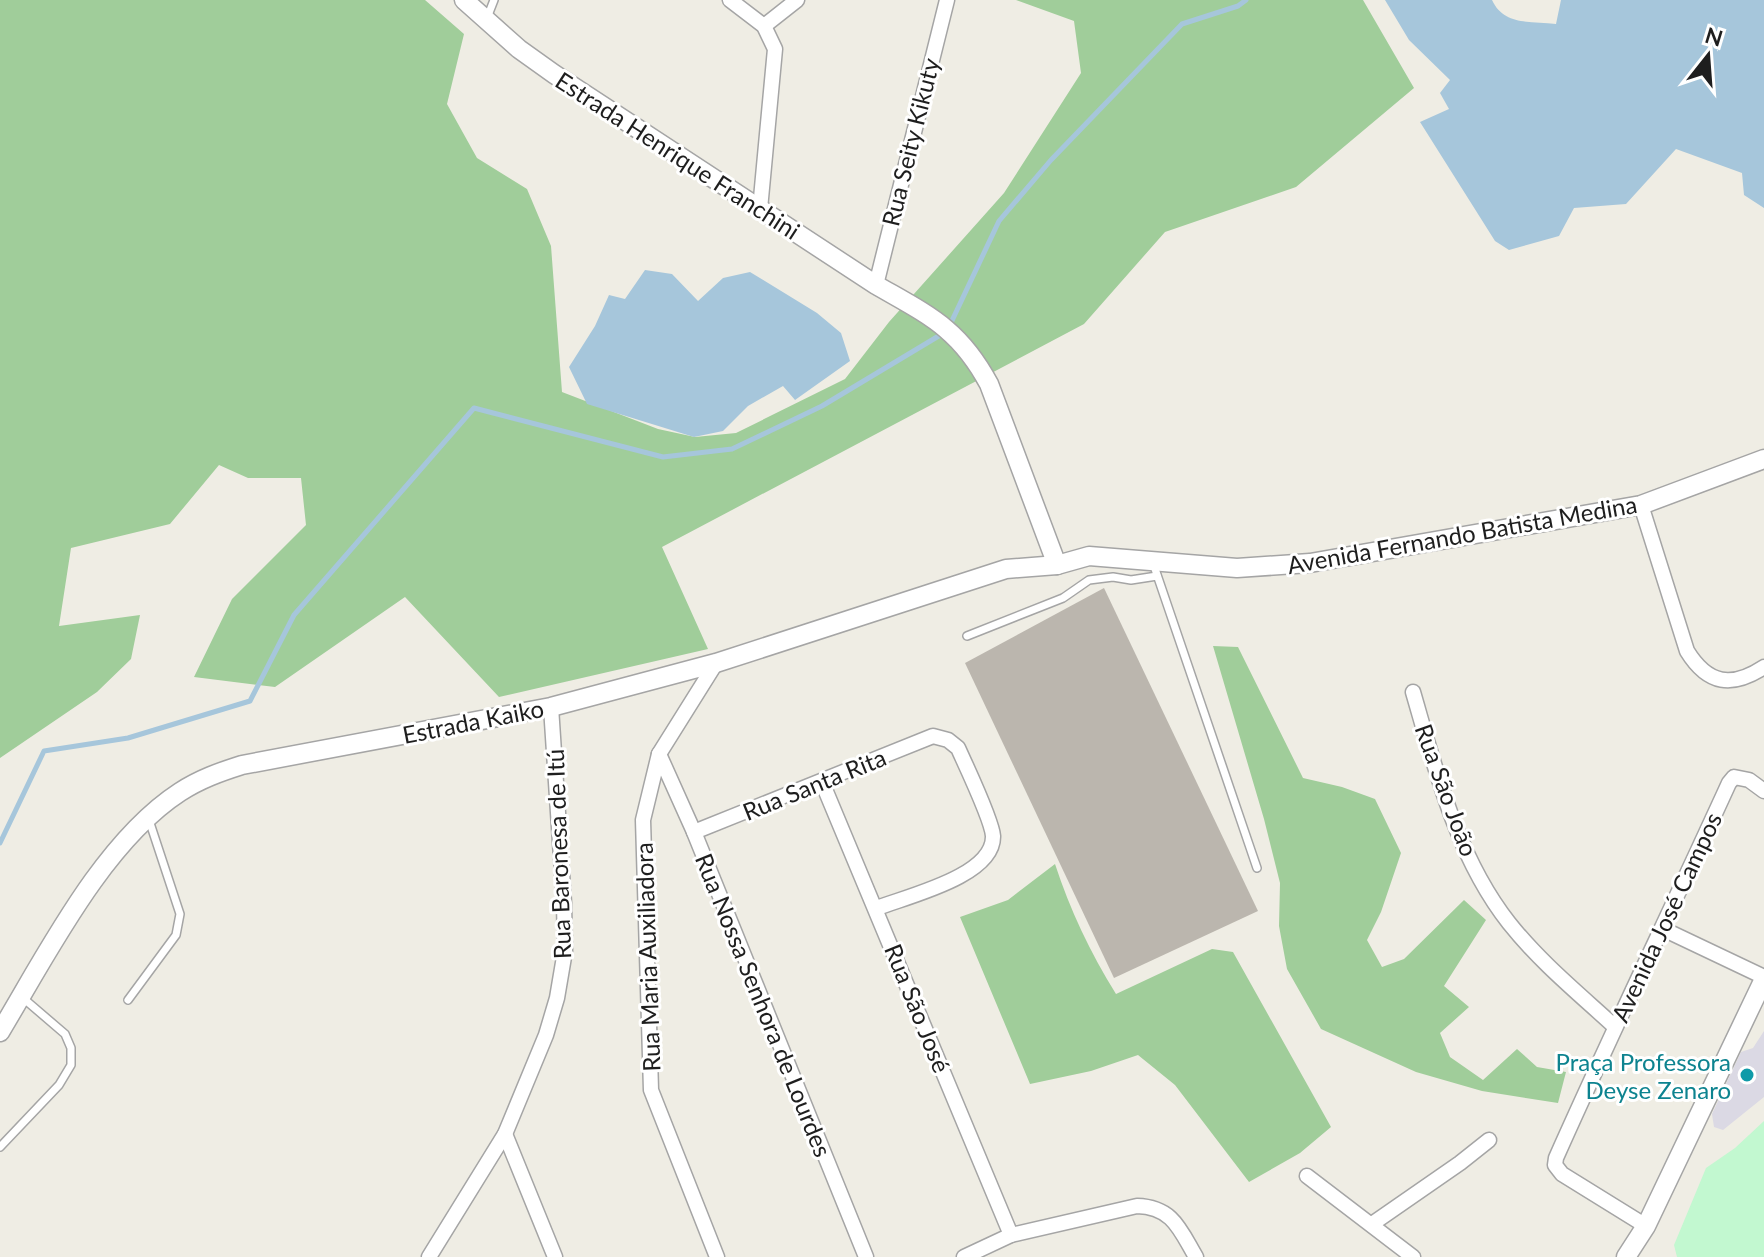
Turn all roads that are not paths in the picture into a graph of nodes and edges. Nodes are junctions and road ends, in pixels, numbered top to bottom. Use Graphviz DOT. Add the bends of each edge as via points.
graph roads {
  1 [pos="464,0"];
  2 [pos="494,0"];
  3 [pos="730,0"];
  4 [pos="797,0"];
  5 [pos="947,0"];
  6 [pos="486,20"];
  7 [pos="764,26"];
  8 [pos="760,209"];
  9 [pos="876,285"];
  10 [pos="1764,459"];
  11 [pos="1641,505"];
  12 [pos="1057,565"];
  13 [pos="1155,569"];
  14 [pos="967,636"];
  15 [pos="716,663"];
  16 [pos="1764,667"];
  17 [pos="1413,692"];
  18 [pos="551,707"];
  19 [pos="659,754"];
  20 [pos="822,782"];
  21 [pos="1764,791"];
  22 [pos="149,818"];
  23 [pos="694,832"];
  24 [pos="1257,868"];
  25 [pos="877,908"];
  26 [pos="1663,929"];
  27 [pos="1764,978"];
  28 [pos="21,996"];
  29 [pos="128,1000"];
  30 [pos="1614,1026"];
  31 [pos="0,1032"];
  32 [pos="505,1134"];
  33 [pos="1489,1140"];
  34 [pos="0,1147"];
  35 [pos="1307,1176"];
  36 [pos="1372,1224"];
  37 [pos="1646,1226"];
  38 [pos="1011,1235"];
  39 [pos="429,1257"];
  40 [pos="555,1257"];
  41 [pos="717,1257"];
  42 [pos="866,1257"];
  43 [pos="964,1257"];
  44 [pos="1196,1257"];
  45 [pos="1413,1257"];
  46 [pos="1626,1257"];
  1 -- 6 [label="street, Estrada Henrique Franchini"];
  2 -- 6 [label="lane"];
  3 -- 7 [label="street"];
  4 -- 7 [label="street"];
  5 -- 9 [label="street, Rua Seity Kikuty"];
  6 -- 8 [label="street, Estrada Henrique Franchini" via="554,74"];
  7 -- 8 [label="street" via="775,49"];
  8 -- 9 [label="street, Estrada Henrique Franchini"];
  9 -- 12 [label="street, Estrada Henrique Franchini" via="941,323 978,362"];
  10 -- 11 [label="street, Avenida Fernando Batista Medina"];
  11 -- 13 [label="street, Avenida Fernando Batista Medina" via="1310,563"];
  11 -- 16 [label="street" via="1687,651 1698,668 1730,681 1748,678"];
  12 -- 13 [label="street, Avenida Fernando Batista Medina" via="1089,556"];
  12 -- 15 [label="street, Estrada Kaiko" via="1006,569"];
  13 -- 14 [label="lane" via="1131,580 1089,580 1063,598"];
  13 -- 24 [label="lane"];
  15 -- 18 [label="street, Estrada Kaiko"];
  15 -- 19 [label="street, Rua Maria Auxiliadora"];
  17 -- 30 [label="street, Rua São João" via="1468,856 1507,921 1540,959"];
  18 -- 22 [label="street, Estrada Kaiko" via="242,765 206,777"];
  18 -- 32 [label="street, Rua Baronesa de Itú" via="564,903 563,971 546,1035"];
  19 -- 23 [label="street, Rua Nossa Senhora de Lourdes"];
  19 -- 41 [label="street, Rua Maria Auxiliadora" via="643,820 651,1090"];
  20 -- 23 [label="street, Rua Santa Rita"];
  20 -- 25 [label="street, Rua São José"];
  20 -- 25 [label="street, Rua Santa Rita" via="933,736 958,748 993,833 991,849 969,872"];
  21 -- 26 [label="street, Avenida José Campos" via="1741,777 1729,783"];
  22 -- 28 [label="street, Estrada Kaiko" via="74,909"];
  22 -- 29 [label="lane" via="180,922"];
  23 -- 42 [label="street, Rua Nossa Senhora de Lourdes"];
  25 -- 38 [label="street, Rua São José"];
  26 -- 27 [label="street"];
  26 -- 30 [label="street, Avenida José Campos"];
  27 -- 37 [label="street"];
  28 -- 31 [label="street, Estrada Kaiko"];
  28 -- 34 [label="lane" via="65,1034 71,1065 59,1085"];
  30 -- 37 [label="street, Avenida José Campos" via="1555,1165"];
  32 -- 39 [label="street, Rua Baronesa de Itú"];
  32 -- 40 [label="street"];
  33 -- 36 [label="street"];
  35 -- 36 [label="street"];
  36 -- 45 [label="street"];
  37 -- 46 [label="street"];
  38 -- 43 [label="street"];
  38 -- 44 [label="street" via="1150,1206 1172,1218"];
}
